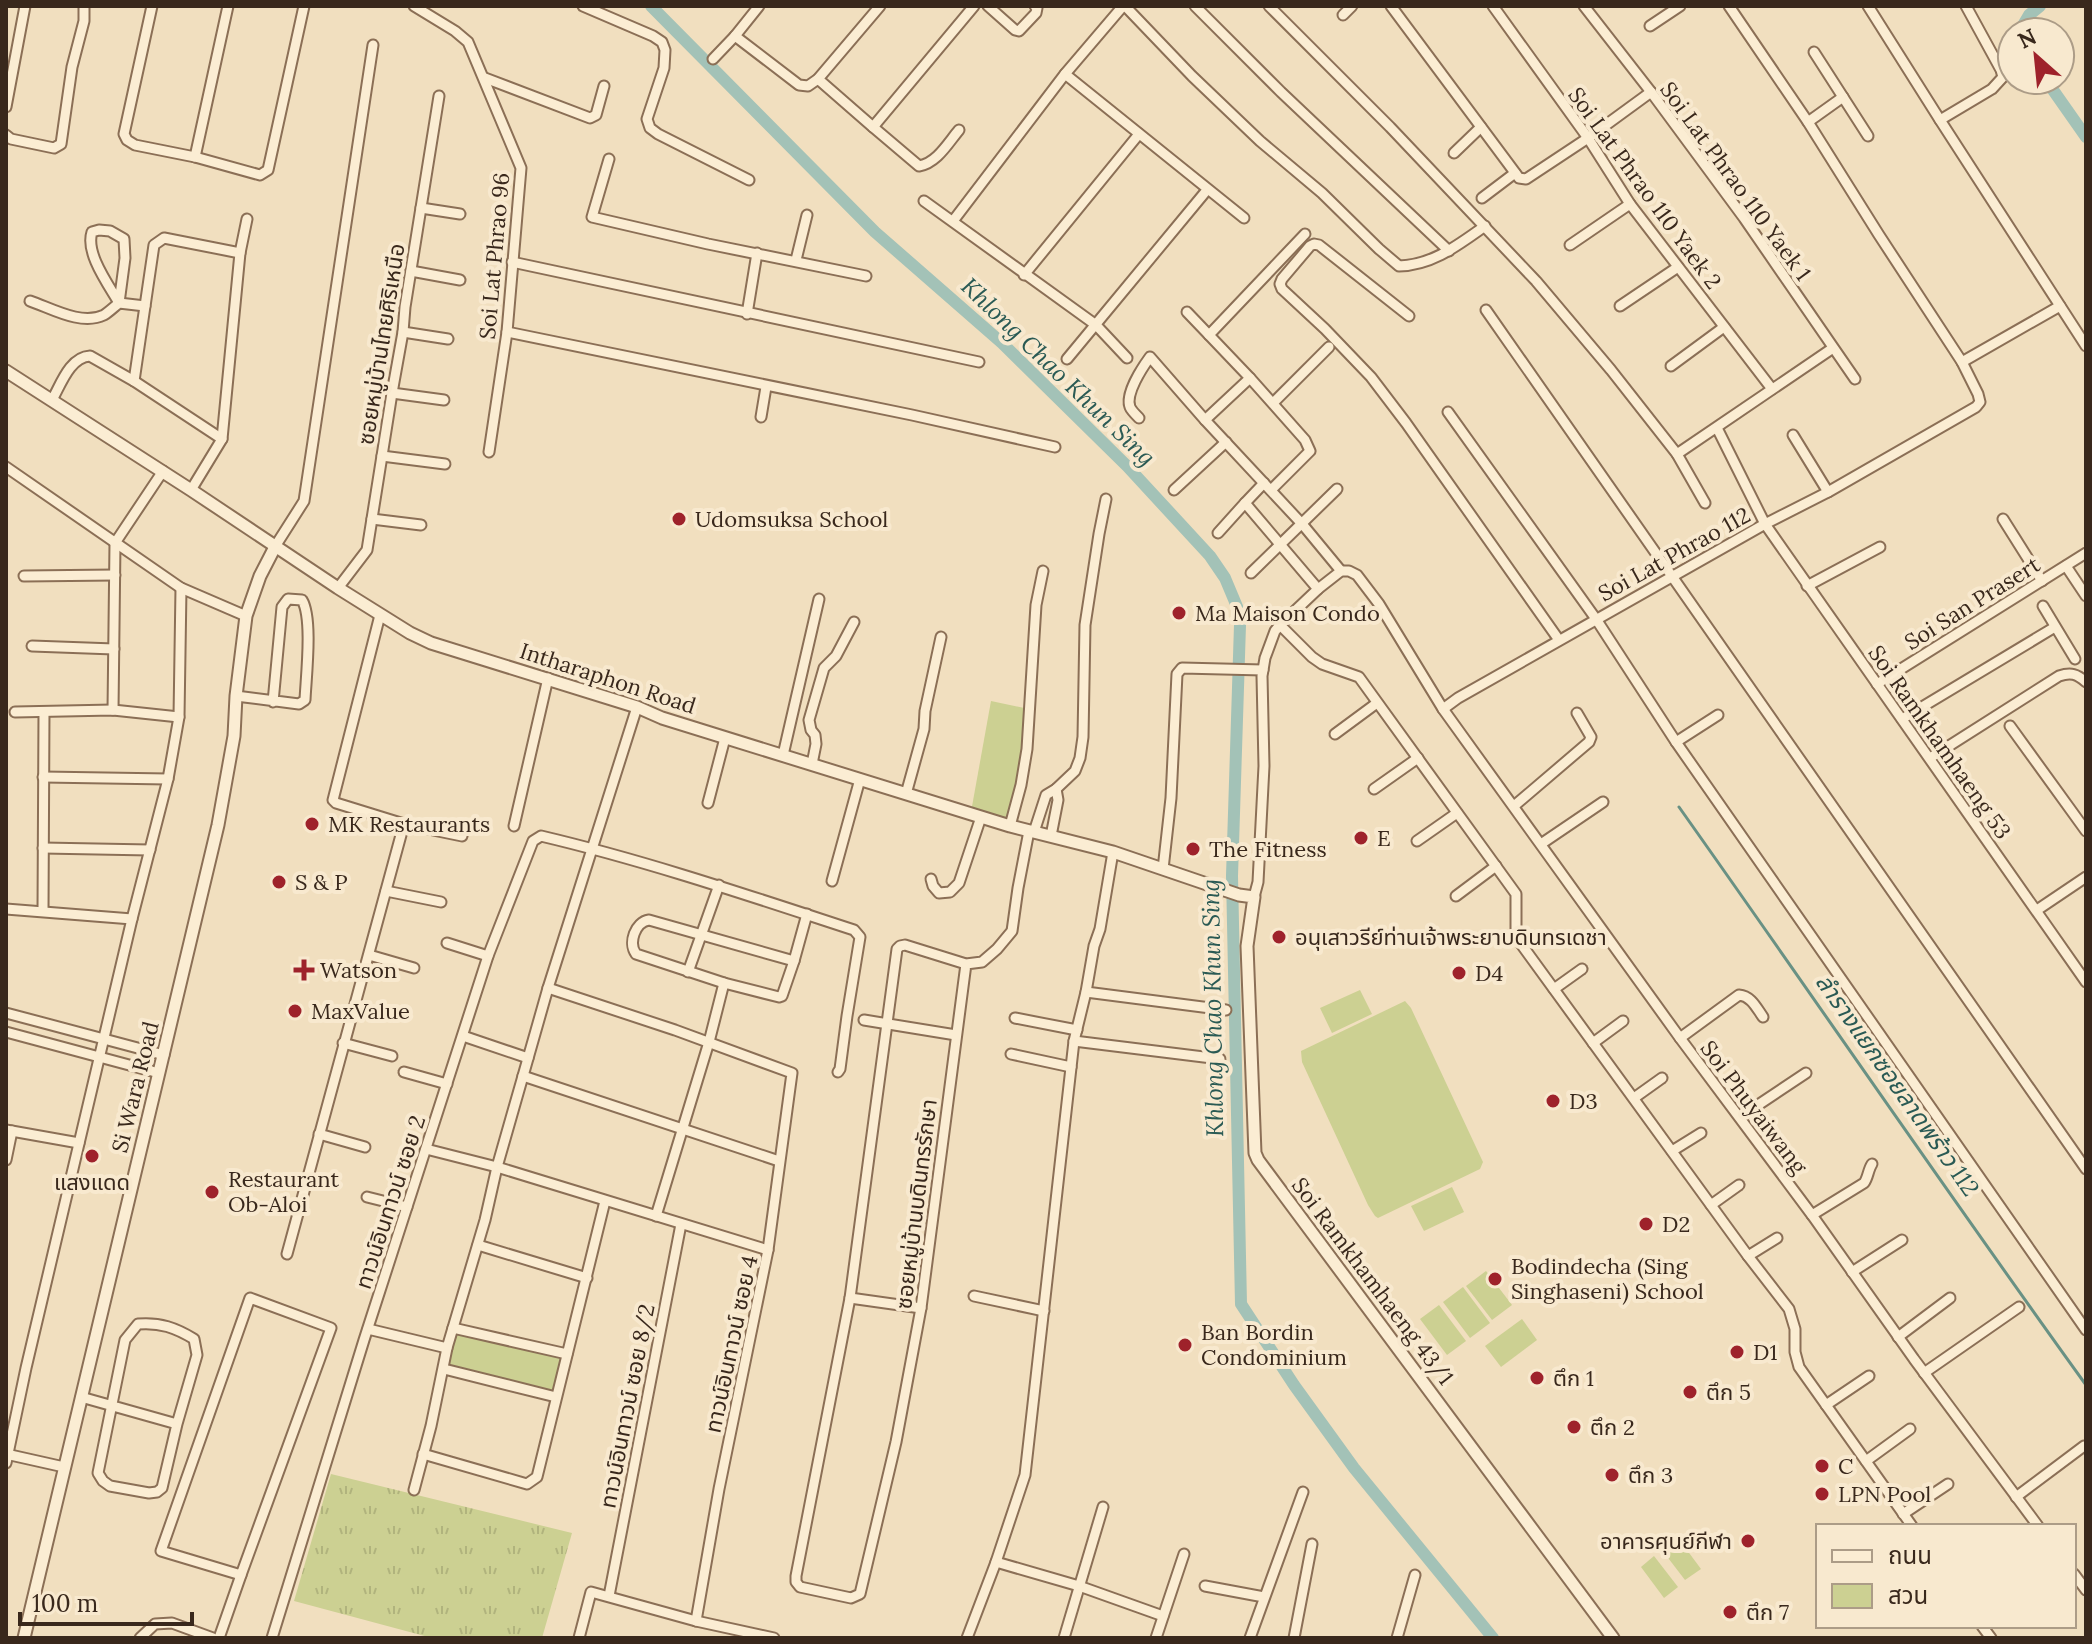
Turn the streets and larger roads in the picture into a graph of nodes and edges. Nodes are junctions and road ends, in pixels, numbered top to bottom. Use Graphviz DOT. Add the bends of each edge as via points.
graph roads {
  1 [pos="25,6"];
  2 [pos="84,6"];
  3 [pos="152,6"];
  4 [pos="228,6"];
  5 [pos="304,6"];
  6 [pos="414,6"];
  7 [pos="583,6"];
  8 [pos="759,6"];
  9 [pos="880,6"];
  10 [pos="974,6"];
  11 [pos="988,6"];
  12 [pos="1035,6"];
  13 [pos="1124,6"];
  14 [pos="1195,6"];
  15 [pos="1269,6"];
  16 [pos="1352,6"];
  17 [pos="1391,6"];
  18 [pos="1493,6"];
  19 [pos="1584,6"];
  20 [pos="1680,6"];
  21 [pos="1729,6"];
  22 [pos="1868,6"];
  23 [pos="1966,6"];
  24 [pos="1343,15"];
  25 [pos="1650,26"];
  26 [pos="735,36"];
  27 [pos="373,45"];
  28 [pos="1814,52"];
  29 [pos="713,59"];
  30 [pos="1065,74"];
  31 [pos="485,78"];
  32 [pos="818,79"];
  33 [pos="604,86"];
  34 [pos="1651,92"];
  35 [pos="439,96"];
  36 [pos="1843,97"];
  37 [pos="6,107"];
  38 [pos="1940,120"];
  39 [pos="1808,122"];
  40 [pos="873,127"];
  41 [pos="1481,127"];
  42 [pos="959,130"];
  43 [pos="1139,134"];
  44 [pos="6,135"];
  45 [pos="1868,136"];
  46 [pos="1588,138"];
  47 [pos="1454,153"];
  48 [pos="195,157"];
  49 [pos="609,159"];
  50 [pos="1515,173"];
  51 [pos="749,180"];
  52 [pos="1207,190"];
  53 [pos="1482,198"];
  54 [pos="924,201"];
  55 [pos="1630,204"];
  56 [pos="421,208"];
  57 [pos="460,214"];
  58 [pos="807,215"];
  59 [pos="1244,218"];
  60 [pos="247,219"];
  61 [pos="953,221"];
  62 [pos="1485,226"];
  63 [pos="1305,234"];
  64 [pos="1570,245"];
  65 [pos="1449,251"];
  66 [pos="240,253"];
  67 [pos="757,253"];
  68 [pos="796,260"];
  69 [pos="512,262"];
  70 [pos="1678,267"];
  71 [pos="411,271"];
  72 [pos="1024,275"];
  73 [pos="866,276"];
  74 [pos="460,280"];
  75 [pos="30,301"];
  76 [pos="119,303"];
  77 [pos="145,306"];
  78 [pos="1620,306"];
  79 [pos="2060,306"];
  80 [pos="1486,310"];
  81 [pos="1187,312"];
  82 [pos="747,314"];
  83 [pos="1409,316"];
  84 [pos="1096,325"];
  85 [pos="1724,327"];
  86 [pos="403,332"];
  87 [pos="507,332"];
  88 [pos="1209,335"];
  89 [pos="448,339"];
  90 [pos="2086,346"];
  91 [pos="1329,347"];
  92 [pos="1833,348"];
  93 [pos="1127,358"];
  94 [pos="1067,359"];
  95 [pos="979,362"];
  96 [pos="1962,362"];
  97 [pos="1671,366"];
  98 [pos="6,371"];
  99 [pos="1250,378"];
  100 [pos="1855,379"];
  101 [pos="134,381"];
  102 [pos="766,387"];
  103 [pos="1772,389"];
  104 [pos="392,393"];
  105 [pos="52,400"];
  106 [pos="444,400"];
  107 [pos="1273,403"];
  108 [pos="1448,412"];
  109 [pos="761,417"];
  110 [pos="1139,418"];
  111 [pos="1205,420"];
  112 [pos="1717,428"];
  113 [pos="1793,435"];
  114 [pos="222,439"];
  115 [pos="1226,442"];
  116 [pos="1055,447"];
  117 [pos="489,452"];
  118 [pos="1677,454"];
  119 [pos="382,456"];
  120 [pos="445,464"];
  121 [pos="6,467"];
  122 [pos="163,471"];
  123 [pos="1268,487"];
  124 [pos="1337,489"];
  125 [pos="191,490"];
  126 [pos="1174,490"];
  127 [pos="1828,492"];
  128 [pos="1106,499"];
  129 [pos="1245,503"];
  130 [pos="1705,503"];
  131 [pos="372,519"];
  132 [pos="2003,519"];
  133 [pos="1765,524"];
  134 [pos="421,525"];
  135 [pos="1303,525"];
  136 [pos="1218,533"];
  137 [pos="115,543"];
  138 [pos="276,545"];
  139 [pos="1280,545"];
  140 [pos="1880,547"];
  141 [pos="2086,553"];
  142 [pos="2066,566"];
  143 [pos="1043,571"];
  144 [pos="1341,571"];
  145 [pos="1251,573"];
  146 [pos="115,575"];
  147 [pos="24,576"];
  148 [pos="1671,577"];
  149 [pos="2042,581"];
  150 [pos="1807,586"];
  151 [pos="181,588"];
  152 [pos="338,588"];
  153 [pos="1318,589"];
  154 [pos="2086,596"];
  155 [pos="819,599"];
  156 [pos="2043,606"];
  157 [pos="380,615"];
  158 [pos="246,616"];
  159 [pos="1596,619"];
  160 [pos="854,622"];
  161 [pos="1280,625"];
  162 [pos="2055,627"];
  163 [pos="941,637"];
  164 [pos="1559,640"];
  165 [pos="32,646"];
  166 [pos="114,649"];
  167 [pos="2075,659"];
  168 [pos="1263,670"];
  169 [pos="548,678"];
  170 [pos="2086,682"];
  171 [pos="1877,684"];
  172 [pos="236,696"];
  173 [pos="273,702"];
  174 [pos="1377,703"];
  175 [pos="637,707"];
  176 [pos="1443,709"];
  177 [pos="113,710"];
  178 [pos="15,712"];
  179 [pos="44,712"];
  180 [pos="1577,713"];
  181 [pos="1718,715"];
  182 [pos="179,717"];
  183 [pos="1902,719"];
  184 [pos="2010,726"];
  185 [pos="1335,734"];
  186 [pos="725,738"];
  187 [pos="1676,742"];
  188 [pos="783,755"];
  189 [pos="1418,758"];
  190 [pos="1930,758"];
  191 [pos="812,764"];
  192 [pos="43,777"];
  193 [pos="168,779"];
  194 [pos="860,779"];
  195 [pos="1056,789"];
  196 [pos="1374,789"];
  197 [pos="906,794"];
  198 [pos="1603,802"];
  199 [pos="708,803"];
  200 [pos="1514,806"];
  201 [pos="1457,813"];
  202 [pos="981,817"];
  203 [pos="404,824"];
  204 [pos="514,826"];
  205 [pos="1010,826"];
  206 [pos="2086,831"];
  207 [pos="1032,832"];
  208 [pos="462,836"];
  209 [pos="1051,836"];
  210 [pos="1417,841"];
  211 [pos="1541,844"];
  212 [pos="43,848"];
  213 [pos="594,848"];
  214 [pos="150,850"];
  215 [pos="1113,852"];
  216 [pos="1496,866"];
  217 [pos="1163,869"];
  218 [pos="2086,877"];
  219 [pos="931,879"];
  220 [pos="832,881"];
  221 [pos="719,885"];
  222 [pos="386,891"];
  223 [pos="1456,896"];
  224 [pos="1254,897"];
  225 [pos="441,902"];
  226 [pos="6,909"];
  227 [pos="2037,910"];
  228 [pos="43,911"];
  229 [pos="807,914"];
  230 [pos="132,919"];
  231 [pos="701,935"];
  232 [pos="447,943"];
  233 [pos="369,955"];
  234 [pos="488,956"];
  235 [pos="794,961"];
  236 [pos="966,964"];
  237 [pos="414,968"];
  238 [pos="1582,969"];
  239 [pos="688,972"];
  240 [pos="2086,982"];
  241 [pos="724,983"];
  242 [pos="548,988"];
  243 [pos="1554,989"];
  244 [pos="1086,992"];
  245 [pos="1226,1010"];
  246 [pos="6,1013"];
  247 [pos="1763,1017"];
  248 [pos="1015,1018"];
  249 [pos="864,1020"];
  250 [pos="1623,1021"];
  251 [pos="888,1025"];
  252 [pos="1077,1030"];
  253 [pos="6,1032"];
  254 [pos="956,1035"];
  255 [pos="463,1036"];
  256 [pos="1680,1038"];
  257 [pos="104,1039"];
  258 [pos="1074,1041"];
  259 [pos="709,1042"];
  260 [pos="343,1043"];
  261 [pos="1593,1043"];
  262 [pos="1011,1054"];
  263 [pos="164,1055"];
  264 [pos="392,1056"];
  265 [pos="100,1057"];
  266 [pos="528,1058"];
  267 [pos="1220,1059"];
  268 [pos="1071,1067"];
  269 [pos="404,1072"];
  270 [pos="838,1072"];
  271 [pos="159,1073"];
  272 [pos="1806,1073"];
  273 [pos="523,1076"];
  274 [pos="1662,1078"];
  275 [pos="447,1084"];
  276 [pos="1634,1098"];
  277 [pos="1740,1117"];
  278 [pos="9,1130"];
  279 [pos="682,1130"];
  280 [pos="1701,1133"];
  281 [pos="319,1134"];
  282 [pos="79,1143"];
  283 [pos="365,1147"];
  284 [pos="426,1149"];
  285 [pos="1672,1151"];
  286 [pos="6,1160"];
  287 [pos="779,1161"];
  288 [pos="1872,1164"];
  289 [pos="497,1167"];
  290 [pos="2086,1169"];
  291 [pos="1739,1185"];
  292 [pos="367,1197"];
  293 [pos="605,1201"];
  294 [pos="1711,1205"];
  295 [pos="407,1207"];
  296 [pos="1812,1215"];
  297 [pos="656,1216"];
  298 [pos="681,1224"];
  299 [pos="1777,1238"];
  300 [pos="1902,1240"];
  301 [pos="478,1245"];
  302 [pos="768,1250"];
  303 [pos="287,1254"];
  304 [pos="1748,1256"];
  305 [pos="1852,1272"];
  306 [pos="587,1278"];
  307 [pos="974,1296"];
  308 [pos="850,1298"];
  309 [pos="1950,1298"];
  310 [pos="2019,1307"];
  311 [pos="921,1308"];
  312 [pos="1044,1311"];
  313 [pos="453,1328"];
  314 [pos="368,1329"];
  315 [pos="2086,1330"];
  316 [pos="1898,1337"];
  317 [pos="447,1348"];
  318 [pos="567,1354"];
  319 [pos="444,1369"];
  320 [pos="1924,1373"];
  321 [pos="1869,1376"];
  322 [pos="81,1397"];
  323 [pos="556,1397"];
  324 [pos="1826,1405"];
  325 [pos="113,1406"];
  326 [pos="177,1424"];
  327 [pos="1910,1429"];
  328 [pos="2084,1446"];
  329 [pos="423,1454"];
  330 [pos="7,1457"];
  331 [pos="1866,1461"];
  332 [pos="64,1467"];
  333 [pos="1948,1484"];
  334 [pos="414,1490"];
  335 [pos="1303,1492"];
  336 [pos="2016,1497"];
  337 [pos="1103,1507"];
  338 [pos="1903,1514"];
  339 [pos="1910,1524"];
  340 [pos="2036,1524"];
  341 [pos="1312,1544"];
  342 [pos="1184,1554"];
  343 [pos="996,1562"];
  344 [pos="241,1575"];
  345 [pos="1415,1575"];
  346 [pos="1079,1586"];
  347 [pos="1205,1586"];
  348 [pos="609,1596"];
  349 [pos="1264,1597"];
  350 [pos="1163,1616"];
  351 [pos="696,1621"];
  352 [pos="749,1635"];
  353 [pos="24,1638"];
  354 [pos="140,1638"];
  355 [pos="216,1638"];
  356 [pos="272,1638"];
  357 [pos="579,1638"];
  358 [pos="774,1638"];
  359 [pos="967,1638"];
  360 [pos="1064,1638"];
  361 [pos="1156,1638"];
  362 [pos="1250,1638"];
  363 [pos="1294,1638"];
  364 [pos="1397,1638"];
  365 [pos="1613,1638"];
  1 -- 37 [label="street"];
  2 -- 44 [label="street" via="61,144 54,148"];
  3 -- 48 [label="street" via="124,134 135,145"];
  4 -- 48 [label="street"];
  5 -- 48 [label="street" via="268,170 260,175"];
  6 -- 31 [label="street, Soi Lat Phrao 96" via="468,42"];
  7 -- 51 [label="street" via="662,42 664,68 647,119 650,128"];
  8 -- 26 [label="street"];
  9 -- 32 [label="street"];
  10 -- 40 [label="street"];
  11 -- 12 [label="street" via="1019,31 1036,13"];
  13 -- 30 [label="street"];
  13 -- 65 [label="street" via="1249,130 1399,266 1423,263"];
  14 -- 65 [label="street"];
  15 -- 62 [label="street"];
  16 -- 24 [label="street"];
  17 -- 41 [label="street"];
  18 -- 46 [label="street, Soi Lat Phrao 110 Yaek 2"];
  19 -- 34 [label="street, Soi Lat Phrao 110 Yaek 1"];
  20 -- 25 [label="street"];
  21 -- 39 [label="street, Soi Lat Phrao 112"];
  22 -- 38 [label="street"];
  23 -- 38 [label="street" via="2003,77"];
  26 -- 29 [label="street"];
  26 -- 32 [label="street" via="799,85"];
  27 -- 138 [label="street" via="304,501"];
  28 -- 36 [label="street"];
  30 -- 43 [label="street"];
  30 -- 61 [label="street"];
  31 -- 33 [label="street" via="590,118 596,115"];
  31 -- 69 [label="street, Soi Lat Phrao 96" via="521,168"];
  32 -- 40 [label="street"];
  34 -- 46 [label="street"];
  34 -- 92 [label="street, Soi Lat Phrao 110 Yaek 1"];
  35 -- 56 [label="street, ซอยหมู่บ้านไทยศิริเหนือ"];
  36 -- 39 [label="street"];
  36 -- 45 [label="street"];
  38 -- 79 [label="street"];
  39 -- 96 [label="street, Soi Lat Phrao 112"];
  40 -- 42 [label="street" via="919,166 928,165"];
  41 -- 47 [label="street"];
  41 -- 50 [label="street"];
  43 -- 52 [label="street"];
  43 -- 72 [label="street"];
  46 -- 50 [label="street" via="1526,179"];
  46 -- 55 [label="street, Soi Lat Phrao 110 Yaek 2"];
  49 -- 67 [label="street" via="592,217"];
  50 -- 53 [label="street"];
  52 -- 59 [label="street"];
  52 -- 84 [label="street"];
  54 -- 61 [label="street"];
  55 -- 64 [label="street"];
  55 -- 70 [label="street, Soi Lat Phrao 110 Yaek 2"];
  56 -- 57 [label="street"];
  56 -- 71 [label="street, ซอยหมู่บ้านไทยศิริเหนือ"];
  58 -- 68 [label="street"];
  60 -- 66 [label="street"];
  61 -- 72 [label="street"];
  62 -- 65 [label="street"];
  62 -- 118 [label="street"];
  63 -- 88 [label="street"];
  66 -- 77 [label="street" via="158,240"];
  66 -- 114 [label="street"];
  67 -- 68 [label="street"];
  67 -- 82 [label="street"];
  68 -- 73 [label="street"];
  69 -- 82 [label="street"];
  69 -- 87 [label="street, Soi Lat Phrao 96"];
  70 -- 78 [label="street"];
  70 -- 85 [label="street, Soi Lat Phrao 110 Yaek 2"];
  71 -- 74 [label="street"];
  71 -- 86 [label="street, ซอยหมู่บ้านไทยศิริเหนือ"];
  72 -- 84 [label="street"];
  75 -- 76 [label="street" via="78,318 105,314"];
  76 -- 76 [label="street" via="90,250 92,232 110,231 124,239"];
  76 -- 77 [label="street"];
  77 -- 101 [label="street"];
  79 -- 90 [label="street"];
  79 -- 96 [label="street"];
  80 -- 148 [label="street"];
  81 -- 88 [label="street"];
  82 -- 95 [label="street"];
  83 -- 164 [label="street" via="1319,245 1310,246 1280,284 1371,377"];
  84 -- 93 [label="street"];
  84 -- 94 [label="street"];
  85 -- 97 [label="street"];
  85 -- 103 [label="street, Soi Lat Phrao 110 Yaek 2"];
  86 -- 89 [label="street"];
  86 -- 104 [label="street, ซอยหมู่บ้านไทยศิริเหนือ"];
  87 -- 102 [label="street"];
  87 -- 117 [label="street, Soi Lat Phrao 96"];
  88 -- 99 [label="street"];
  91 -- 107 [label="street"];
  92 -- 100 [label="street, Soi Lat Phrao 110 Yaek 1"];
  92 -- 103 [label="street"];
  96 -- 127 [label="street, Soi Lat Phrao 112" via="1978,394 1976,407"];
  98 -- 105 [label="street, Intharaphon Road"];
  99 -- 107 [label="street"];
  99 -- 111 [label="street"];
  101 -- 105 [label="street" via="90,356 82,357"];
  101 -- 114 [label="street"];
  102 -- 109 [label="street"];
  102 -- 116 [label="street"];
  103 -- 112 [label="street"];
  104 -- 106 [label="street"];
  104 -- 119 [label="street, ซอยหมู่บ้านไทยศิริเหนือ"];
  105 -- 122 [label="street, Intharaphon Road"];
  107 -- 123 [label="street" via="1310,451"];
  108 -- 159 [label="street"];
  110 -- 111 [label="street" via="1129,399 1150,357"];
  111 -- 115 [label="street"];
  112 -- 118 [label="street"];
  112 -- 133 [label="street, Soi Ramkhamhaeng 53"];
  113 -- 127 [label="street"];
  114 -- 125 [label="street"];
  115 -- 123 [label="street"];
  115 -- 126 [label="street"];
  118 -- 130 [label="street"];
  119 -- 120 [label="street"];
  119 -- 131 [label="street, ซอยหมู่บ้านไทยศิริเหนือ"];
  121 -- 137 [label="street"];
  122 -- 125 [label="street, Intharaphon Road"];
  122 -- 137 [label="street"];
  123 -- 129 [label="street"];
  123 -- 135 [label="street"];
  124 -- 135 [label="street"];
  125 -- 138 [label="street, Intharaphon Road"];
  127 -- 133 [label="street, Soi Lat Phrao 112"];
  128 -- 195 [label="street" via="1085,625 1080,758 1075,771"];
  129 -- 136 [label="street"];
  129 -- 139 [label="street"];
  131 -- 134 [label="street"];
  131 -- 152 [label="street, ซอยหมู่บ้านไทยศิริเหนือ" via="367,550"];
  132 -- 149 [label="street"];
  133 -- 148 [label="street, Soi Lat Phrao 112"];
  133 -- 150 [label="street, Soi Ramkhamhaeng 53"];
  135 -- 139 [label="street"];
  135 -- 144 [label="street"];
  137 -- 146 [label="street"];
  137 -- 151 [label="street"];
  138 -- 152 [label="street, Intharaphon Road"];
  138 -- 158 [label="street, Si Wara Road"];
  139 -- 145 [label="street"];
  139 -- 153 [label="street"];
  140 -- 150 [label="street"];
  141 -- 142 [label="street, Soi San Prasert"];
  142 -- 149 [label="street, Soi San Prasert"];
  142 -- 154 [label="street"];
  143 -- 205 [label="street" via="1027,749"];
  144 -- 153 [label="street"];
  144 -- 176 [label="street" via="1357,575 1372,594"];
  146 -- 147 [label="street"];
  146 -- 166 [label="street"];
  148 -- 159 [label="street, Soi Lat Phrao 112"];
  148 -- 290 [label="street"];
  149 -- 171 [label="street, Soi San Prasert"];
  150 -- 171 [label="street, Soi Ramkhamhaeng 53"];
  151 -- 158 [label="street"];
  151 -- 182 [label="street"];
  152 -- 157 [label="street, Intharaphon Road"];
  153 -- 161 [label="street"];
  155 -- 188 [label="street"];
  156 -- 162 [label="street"];
  157 -- 169 [label="street, Intharaphon Road" via="431,643"];
  157 -- 203 [label="street" via="333,797 336,803"];
  158 -- 172 [label="street, Si Wara Road"];
  159 -- 164 [label="street, Soi Lat Phrao 112"];
  159 -- 187 [label="street"];
  160 -- 191 [label="street" via="824,668 809,720 816,744"];
  161 -- 168 [label="street"];
  161 -- 174 [label="street" via="1322,664 1359,677"];
  162 -- 167 [label="street"];
  162 -- 183 [label="street"];
  163 -- 197 [label="street"];
  164 -- 176 [label="street, Soi Lat Phrao 112"];
  165 -- 166 [label="street"];
  166 -- 177 [label="street"];
  168 -- 217 [label="street" via="1182,668 1177,674"];
  168 -- 224 [label="street" via="1264,766"];
  169 -- 175 [label="street, Intharaphon Road"];
  169 -- 204 [label="street"];
  170 -- 190 [label="street" via="2078,675 2059,676"];
  171 -- 183 [label="street, Soi Ramkhamhaeng 53"];
  172 -- 173 [label="street"];
  172 -- 263 [label="street, Si Wara Road" via="218,825"];
  173 -- 173 [label="street" via="305,700 307,624 302,600 288,599 282,607"];
  174 -- 185 [label="street"];
  174 -- 189 [label="street"];
  175 -- 186 [label="street, Intharaphon Road"];
  175 -- 213 [label="street"];
  176 -- 200 [label="street, Soi Phuyaiwang"];
  177 -- 179 [label="street"];
  177 -- 182 [label="street"];
  178 -- 179 [label="street"];
  179 -- 192 [label="street"];
  180 -- 200 [label="street" via="1589,742"];
  181 -- 187 [label="street"];
  182 -- 193 [label="street"];
  183 -- 190 [label="street, Soi Ramkhamhaeng 53"];
  184 -- 206 [label="street"];
  186 -- 188 [label="street, Intharaphon Road"];
  186 -- 199 [label="street"];
  187 -- 315 [label="street"];
  188 -- 191 [label="street, Intharaphon Road"];
  189 -- 196 [label="street"];
  189 -- 201 [label="street"];
  190 -- 227 [label="street, Soi Ramkhamhaeng 53"];
  191 -- 194 [label="street, Intharaphon Road"];
  192 -- 193 [label="street"];
  192 -- 212 [label="street"];
  193 -- 214 [label="street"];
  194 -- 197 [label="street, Intharaphon Road"];
  194 -- 220 [label="street"];
  195 -- 207 [label="street" via="1046,795"];
  195 -- 209 [label="street"];
  197 -- 202 [label="street, Intharaphon Road"];
  198 -- 211 [label="street"];
  200 -- 211 [label="street, Soi Phuyaiwang"];
  201 -- 210 [label="street"];
  201 -- 216 [label="street"];
  202 -- 205 [label="street, Intharaphon Road"];
  202 -- 219 [label="street" via="959,883 950,892 939,893"];
  203 -- 208 [label="street"];
  203 -- 222 [label="street"];
  205 -- 207 [label="street, Intharaphon Road"];
  207 -- 209 [label="street, Intharaphon Road"];
  207 -- 236 [label="street" via="1012,931 982,962"];
  209 -- 215 [label="street, Intharaphon Road"];
  211 -- 256 [label="street, Soi Phuyaiwang"];
  212 -- 214 [label="street"];
  212 -- 228 [label="street"];
  213 -- 221 [label="street"];
  213 -- 234 [label="street, ทาวน์อินทาวน์ ซอย 2" via="541,836 533,841"];
  213 -- 242 [label="street"];
  214 -- 230 [label="street"];
  215 -- 217 [label="street, Intharaphon Road"];
  215 -- 244 [label="street"];
  216 -- 223 [label="street"];
  216 -- 243 [label="street" via="1516,894 1516,937"];
  217 -- 224 [label="street, Intharaphon Road"];
  218 -- 227 [label="street"];
  221 -- 229 [label="street"];
  221 -- 231 [label="street"];
  222 -- 225 [label="street"];
  222 -- 233 [label="street"];
  224 -- 365 [label="street, Soi Ramkhamhaeng 43/1" via="1247,946 1258,1160"];
  226 -- 228 [label="street"];
  227 -- 240 [label="street, Soi Ramkhamhaeng 53"];
  228 -- 230 [label="street"];
  229 -- 235 [label="street"];
  229 -- 270 [label="street" via="854,930 860,937"];
  230 -- 257 [label="street"];
  231 -- 235 [label="street"];
  231 -- 239 [label="street"];
  231 -- 239 [label="street" via="649,920 638,925 632,943 636,954"];
  232 -- 234 [label="street"];
  233 -- 237 [label="street"];
  233 -- 260 [label="street"];
  234 -- 255 [label="street, ทาวน์อินทาวน์ ซอย 2"];
  235 -- 241 [label="street" via="779,997"];
  236 -- 251 [label="street" via="900,946"];
  236 -- 254 [label="street, ซอยหมู่บ้านบดินทรรักษา"];
  238 -- 243 [label="street"];
  239 -- 241 [label="street"];
  241 -- 259 [label="street"];
  242 -- 259 [label="street"];
  242 -- 266 [label="street"];
  243 -- 261 [label="street"];
  244 -- 245 [label="street"];
  244 -- 252 [label="street"];
  246 -- 257 [label="street"];
  247 -- 256 [label="street" via="1754,1003 1739,995"];
  248 -- 252 [label="street"];
  249 -- 251 [label="street"];
  250 -- 261 [label="street"];
  251 -- 254 [label="street"];
  251 -- 308 [label="street"];
  252 -- 258 [label="street"];
  253 -- 265 [label="street"];
  254 -- 311 [label="street, ซอยหมู่บ้านบดินทรรักษา"];
  255 -- 266 [label="street"];
  255 -- 275 [label="street, ทาวน์อินทาวน์ ซอย 2"];
  256 -- 277 [label="street, Soi Phuyaiwang"];
  257 -- 263 [label="street"];
  257 -- 265 [label="street"];
  258 -- 267 [label="street"];
  258 -- 268 [label="street"];
  259 -- 279 [label="street"];
  259 -- 287 [label="street, ทาวน์อินทาวน์ ซอย 4" via="792,1073"];
  260 -- 264 [label="street"];
  260 -- 281 [label="street"];
  261 -- 276 [label="street"];
  262 -- 268 [label="street"];
  263 -- 271 [label="street, Si Wara Road"];
  265 -- 271 [label="street"];
  265 -- 282 [label="street"];
  266 -- 273 [label="street"];
  268 -- 312 [label="street"];
  269 -- 275 [label="street"];
  271 -- 322 [label="street, Si Wara Road"];
  272 -- 277 [label="street"];
  273 -- 279 [label="street"];
  273 -- 289 [label="street"];
  274 -- 276 [label="street"];
  275 -- 284 [label="street, ทาวน์อินทาวน์ ซอย 2"];
  276 -- 285 [label="street"];
  277 -- 296 [label="street, Soi Phuyaiwang"];
  278 -- 282 [label="street"];
  278 -- 286 [label="street"];
  279 -- 287 [label="street"];
  279 -- 297 [label="street"];
  280 -- 285 [label="street"];
  281 -- 283 [label="street"];
  281 -- 303 [label="street"];
  282 -- 330 [label="street"];
  284 -- 289 [label="street"];
  284 -- 295 [label="street, ทาวน์อินทาวน์ ซอย 2"];
  285 -- 294 [label="street"];
  287 -- 302 [label="street, ทาวน์อินทาวน์ ซอย 4"];
  288 -- 296 [label="street" via="1864,1183"];
  289 -- 293 [label="street"];
  289 -- 301 [label="street"];
  291 -- 294 [label="street"];
  292 -- 295 [label="street"];
  293 -- 297 [label="street"];
  293 -- 306 [label="street"];
  294 -- 304 [label="street"];
  295 -- 314 [label="street, ทาวน์อินทาวน์ ซอย 2"];
  296 -- 305 [label="street, Soi Phuyaiwang"];
  297 -- 298 [label="street"];
  298 -- 302 [label="street"];
  298 -- 348 [label="street, ทาวน์อินทาวน์ ซอย 8/2"];
  299 -- 304 [label="street"];
  300 -- 305 [label="street"];
  301 -- 306 [label="street"];
  301 -- 313 [label="street"];
  302 -- 351 [label="street, ทาวน์อินทาวน์ ซอย 4"];
  304 -- 324 [label="street" via="1789,1309 1799,1367"];
  305 -- 316 [label="street, Soi Phuyaiwang"];
  306 -- 318 [label="street"];
  307 -- 312 [label="street"];
  308 -- 311 [label="street"];
  308 -- 311 [label="street, ซอยหมู่บ้านบดินทรรักษา" via="796,1582 851,1598 860,1594"];
  309 -- 316 [label="street"];
  310 -- 320 [label="street"];
  312 -- 343 [label="street" via="1025,1475"];
  313 -- 317 [label="street"];
  313 -- 318 [label="street"];
  314 -- 317 [label="street"];
  314 -- 356 [label="street, ทาวน์อินทาวน์ ซอย 2"];
  316 -- 320 [label="street, Soi Phuyaiwang"];
  317 -- 319 [label="street"];
  318 -- 323 [label="street"];
  319 -- 323 [label="street"];
  319 -- 329 [label="street"];
  320 -- 336 [label="street, Soi Phuyaiwang"];
  321 -- 324 [label="street"];
  322 -- 325 [label="street"];
  322 -- 332 [label="street, Si Wara Road"];
  323 -- 329 [label="street" via="537,1477 527,1484"];
  324 -- 331 [label="street"];
  325 -- 326 [label="street"];
  325 -- 326 [label="street" via="98,1473 110,1486 149,1493 162,1488"];
  325 -- 326 [label="street" via="125,1340 138,1324 157,1323 194,1339 197,1355"];
  327 -- 331 [label="street"];
  328 -- 336 [label="street"];
  329 -- 334 [label="street"];
  330 -- 332 [label="street"];
  331 -- 338 [label="street"];
  332 -- 353 [label="street, Si Wara Road"];
  333 -- 338 [label="street"];
  335 -- 349 [label="street"];
  336 -- 340 [label="street, Soi Phuyaiwang"];
  337 -- 346 [label="street"];
  338 -- 339 [label="street"];
  341 -- 363 [label="street"];
  342 -- 350 [label="street"];
  343 -- 346 [label="street"];
  343 -- 359 [label="street"];
  344 -- 344 [label="street" via="161,1551 250,1298 331,1328"];
  344 -- 355 [label="street"];
  345 -- 364 [label="street"];
  346 -- 350 [label="street"];
  346 -- 360 [label="street"];
  347 -- 349 [label="street"];
  348 -- 351 [label="street"];
  348 -- 357 [label="street" via="591,1592"];
  349 -- 362 [label="street"];
  350 -- 361 [label="street"];
  351 -- 352 [label="street"];
  352 -- 358 [label="street"];
  354 -- 355 [label="street" via="155,1624 172,1623"];
}
